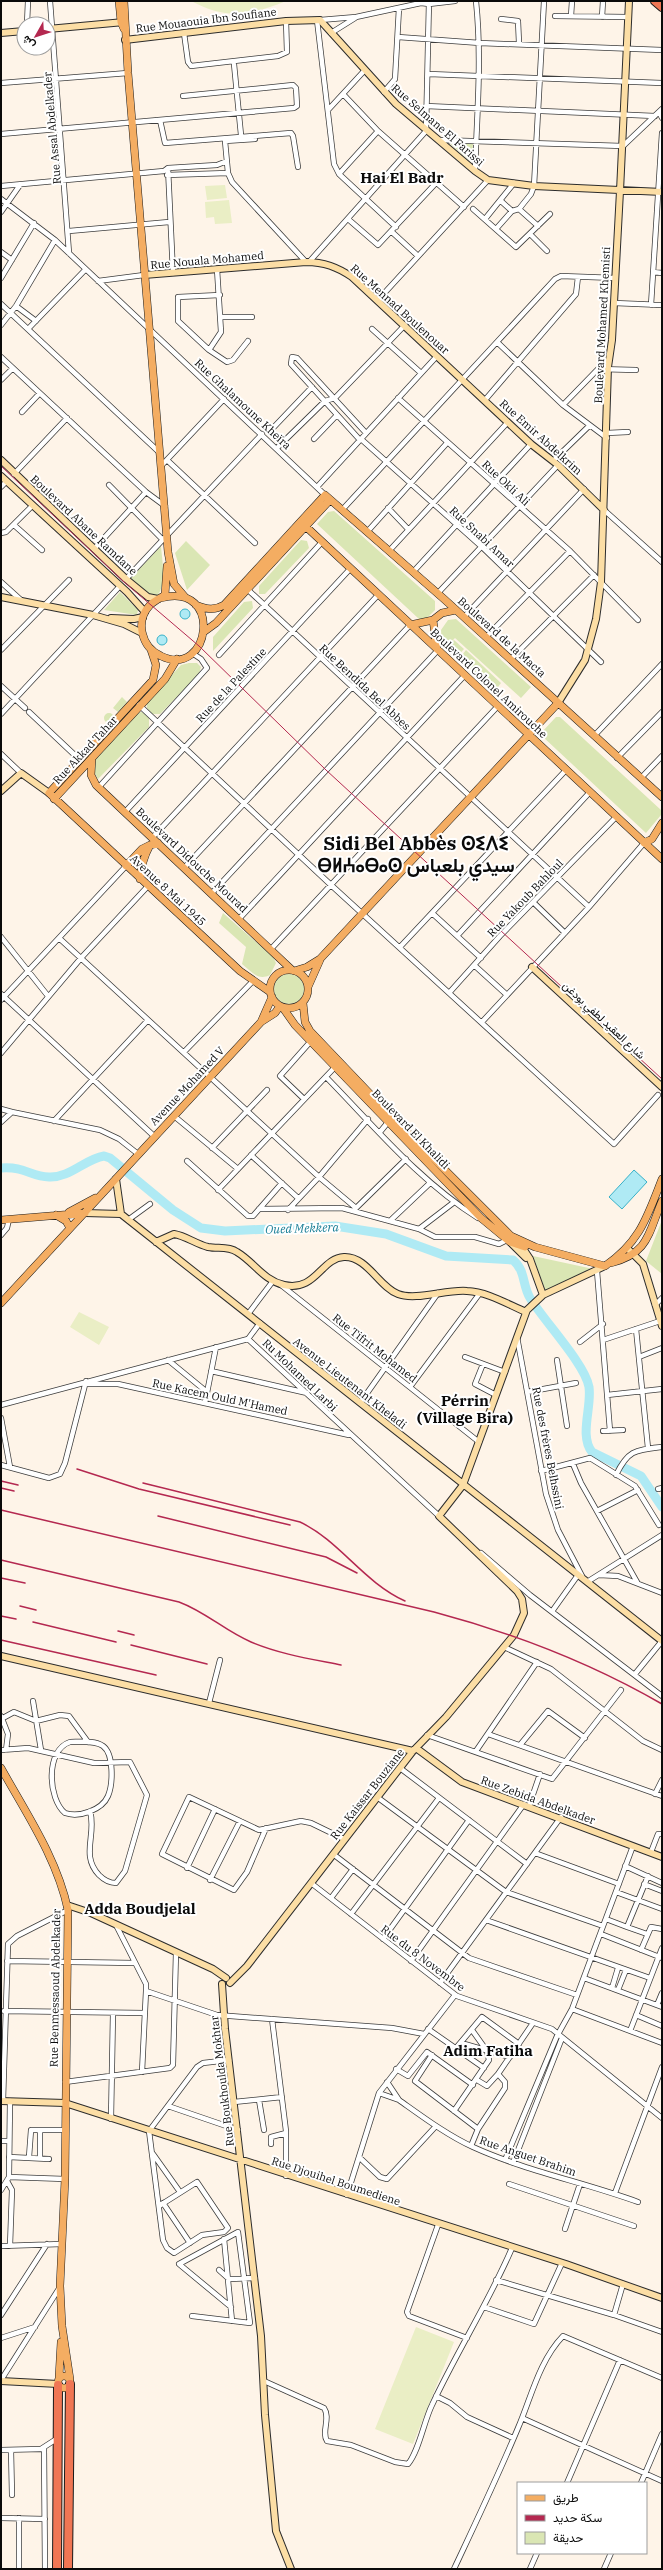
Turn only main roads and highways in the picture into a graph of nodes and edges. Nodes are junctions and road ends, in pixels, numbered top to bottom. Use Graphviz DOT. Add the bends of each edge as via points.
graph roads {
  1 [pos="119,1"];
  2 [pos="124,1"];
  3 [pos="655,1"];
  4 [pos="662,7"];
  5 [pos="124,24"];
  6 [pos="303,524"];
  7 [pos="168,552"];
  8 [pos="246,588"];
  9 [pos="184,597"];
  10 [pos="159,598"];
  11 [pos="444,599"];
  12 [pos="196,605"];
  13 [pos="456,610"];
  14 [pos="442,613"];
  15 [pos="433,620"];
  16 [pos="410,625"];
  17 [pos="205,631"];
  18 [pos="437,649"];
  19 [pos="151,650"];
  20 [pos="178,659"];
  21 [pos="558,703"];
  22 [pos="138,704"];
  23 [pos="528,736"];
  24 [pos="92,758"];
  25 [pos="82,763"];
  26 [pos="72,769"];
  27 [pos="79,772"];
  28 [pos="91,775"];
  29 [pos="97,786"];
  30 [pos="662,798"];
  31 [pos="54,799"];
  32 [pos="662,823"];
  33 [pos="151,841"];
  34 [pos="644,843"];
  35 [pos="662,859"];
  36 [pos="126,866"];
  37 [pos="140,878"];
  38 [pos="320,959"];
  39 [pos="293,970"];
  40 [pos="308,987"];
  41 [pos="271,995"];
  42 [pos="303,1002"];
  43 [pos="282,1007"];
  44 [pos="261,1022"];
  45 [pos="338,1065"];
  46 [pos="390,1120"];
  47 [pos="662,1179"];
  48 [pos="105,1191"];
  49 [pos="659,1194"];
  50 [pos="662,1201"];
  51 [pos="85,1213"];
  52 [pos="56,1214"];
  53 [pos="66,1214"];
  54 [pos="1,1220"];
  55 [pos="645,1220"];
  56 [pos="654,1221"];
  57 [pos="70,1228"];
  58 [pos="512,1241"];
  59 [pos="535,1247"];
  60 [pos="607,1265"];
  61 [pos="1,1303"];
  62 [pos="1,1768"];
  63 [pos="62,2326"];
  64 [pos="58,2381"];
  65 [pos="70,2381"];
  66 [pos="57,2569"];
  67 [pos="68,2569"];
  1 -- 5 [label="main road"];
  2 -- 5 [label="main road"];
  3 -- 4 [label="highway"];
  5 -- 7 [label="main road" via="148,327 160,453 164,462 164,537"];
  6 -- 8 [label="main road"];
  6 -- 11 [label="main road, Boulevard de la Macta" via="328,497"];
  6 -- 16 [label="main road, Boulevard Colonel Amirouche"];
  7 -- 9 [label="main road" via="174,584"];
  7 -- 10 [label="main road" via="166,589"];
  8 -- 12 [label="main road" via="220,608 206,609"];
  8 -- 17 [label="main road"];
  9 -- 10 [label="main road"];
  9 -- 12 [label="main road"];
  10 -- 19 [label="main road" via="144,614 142,633"];
  11 -- 13 [label="main road, Boulevard de la Macta"];
  11 -- 14 [label="main road"];
  12 -- 17 [label="main road" via="204,617"];
  13 -- 14 [label="main road"];
  13 -- 21 [label="main road, Boulevard de la Macta"];
  14 -- 15 [label="main road"];
  15 -- 16 [label="main road"];
  15 -- 18 [label="main road"];
  16 -- 18 [label="main road, Boulevard Colonel Amirouche"];
  17 -- 20 [label="main road" via="199,646 192,653"];
  18 -- 23 [label="main road, Boulevard Colonel Amirouche"];
  19 -- 20 [label="main road" via="163,657"];
  19 -- 22 [label="main road, Rue Akkad Tahar" via="156,666 155,675"];
  20 -- 22 [label="main road, Rue Akkad Tahar" via="165,679"];
  21 -- 23 [label="main road"];
  21 -- 30 [label="main road, Boulevard de la Macta"];
  22 -- 24 [label="main road, Rue Akkad Tahar"];
  22 -- 25 [label="main road, Rue Akkad Tahar"];
  23 -- 34 [label="main road, Boulevard Colonel Amirouche"];
  23 -- 38 [label="main road"];
  24 -- 25 [label="main road, Rue Akkad Tahar"];
  24 -- 28 [label="main road, Boulevard Didouche Mourad"];
  25 -- 26 [label="main road, Rue Akkad Tahar"];
  25 -- 27 [label="main road, Rue Akkad Tahar"];
  25 -- 28 [label="main road"];
  26 -- 27 [label="main road"];
  26 -- 31 [label="main road, Rue Akkad Tahar" via="49,794"];
  27 -- 29 [label="main road"];
  27 -- 31 [label="main road, Rue Akkad Tahar"];
  28 -- 29 [label="main road, Boulevard Didouche Mourad"];
  29 -- 33 [label="main road, Boulevard Didouche Mourad"];
  31 -- 36 [label="main road, Avenue 8 Mai 1945"];
  32 -- 34 [label="main road" via="652,839"];
  33 -- 36 [label="main road"];
  33 -- 37 [label="main road" via="141,864"];
  33 -- 39 [label="main road, Boulevard Didouche Mourad" via="158,843"];
  34 -- 35 [label="main road, Boulevard Colonel Amirouche"];
  36 -- 37 [label="main road, Avenue 8 Mai 1945"];
  37 -- 41 [label="main road, Avenue 8 Mai 1945"];
  38 -- 39 [label="main road"];
  38 -- 40 [label="main road"];
  39 -- 40 [label="main road" via="304,977"];
  39 -- 41 [label="main road" via="275,976 271,983"];
  40 -- 42 [label="main road"];
  41 -- 43 [label="main road"];
  41 -- 44 [label="main road"];
  42 -- 43 [label="main road" via="292,1008"];
  42 -- 45 [label="main road" via="307,1027"];
  43 -- 44 [label="main road"];
  43 -- 45 [label="main road" via="295,1025"];
  44 -- 48 [label="main road, Avenue Mohamed V"];
  45 -- 46 [label="main road"];
  46 -- 58 [label="main road"];
  46 -- 58 [label="main road, Boulevard El Khalidi" via="491,1227"];
  47 -- 49 [label="main road"];
  48 -- 51 [label="main road"];
  48 -- 53 [label="main road"];
  49 -- 55 [label="main road"];
  50 -- 56 [label="main road"];
  51 -- 53 [label="main road"];
  51 -- 57 [label="main road"];
  52 -- 53 [label="main road"];
  52 -- 54 [label="main road"];
  52 -- 57 [label="main road" via="66,1220"];
  55 -- 56 [label="main road"];
  55 -- 60 [label="main road" via="628,1249"];
  56 -- 60 [label="main road" via="642,1248 636,1254"];
  57 -- 61 [label="main road"];
  58 -- 59 [label="main road"];
  58 -- 59 [label="main road, Boulevard El Khalidi" via="523,1247"];
  59 -- 60 [label="main road"];
  62 -- 63 [label="main road, Rue Benmessaoud Abdelkader" via="49,1854 63,1888 67,1907 65,2178 60,2286"];
  63 -- 64 [label="main road"];
  63 -- 65 [label="main road"];
  64 -- 65 [label="main road" via="65,2376"];
  64 -- 65 [label="main road" via="64,2388"];
  64 -- 66 [label="highway"];
  65 -- 67 [label="highway"];
}
